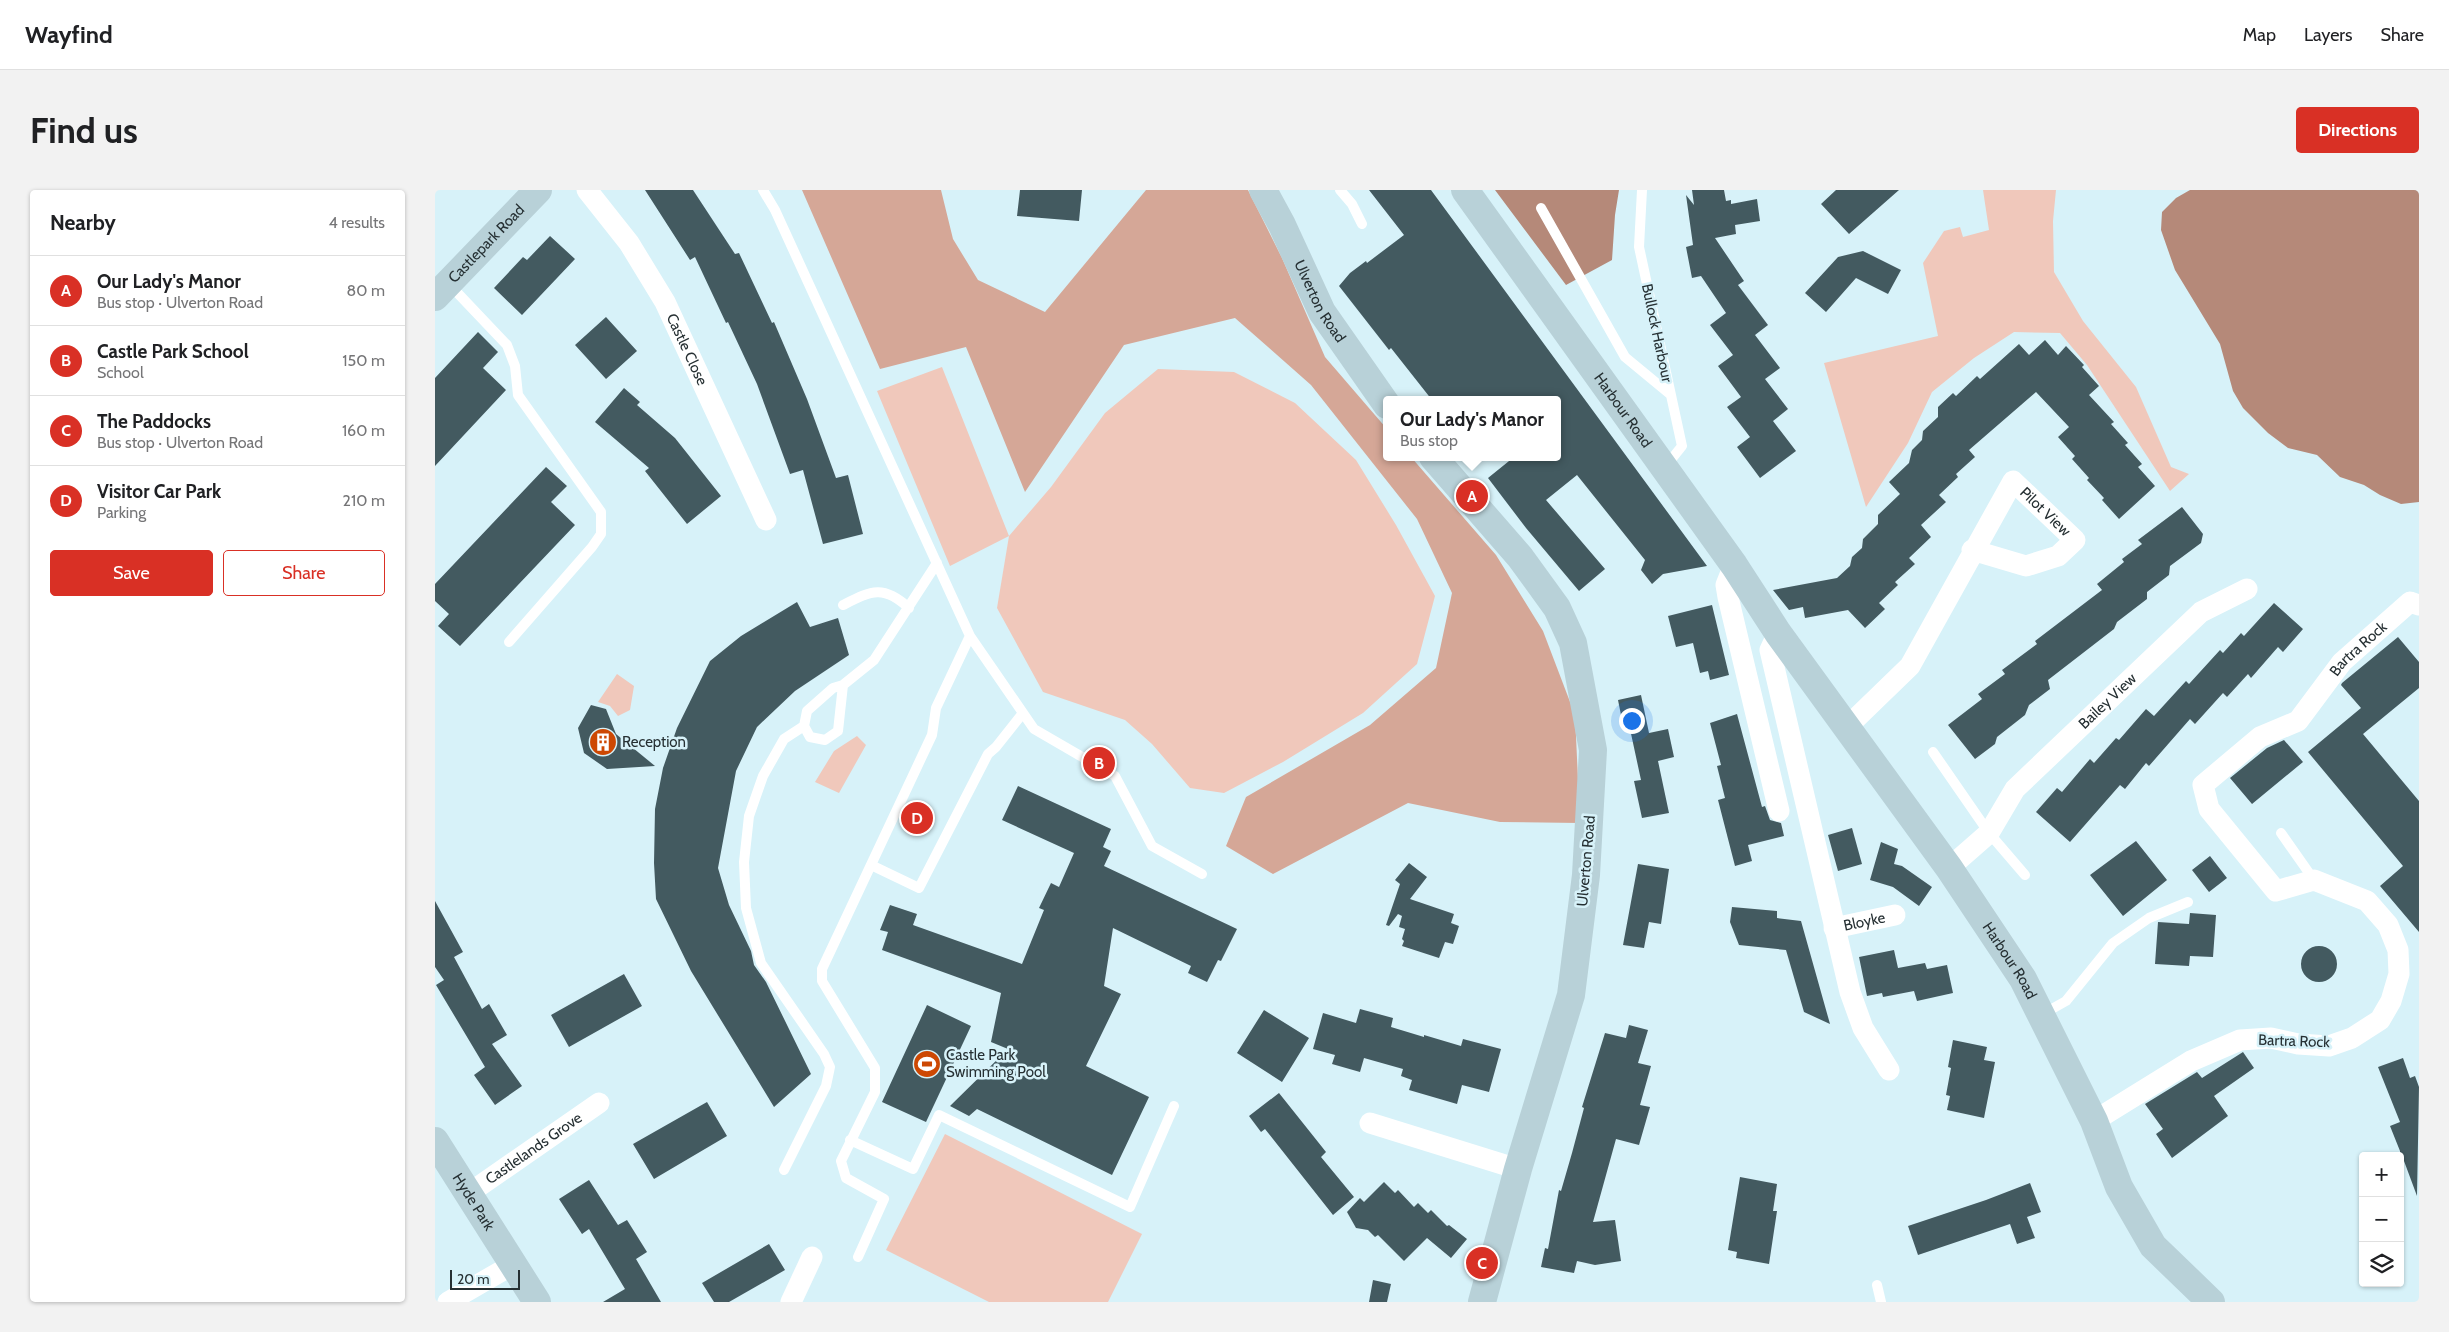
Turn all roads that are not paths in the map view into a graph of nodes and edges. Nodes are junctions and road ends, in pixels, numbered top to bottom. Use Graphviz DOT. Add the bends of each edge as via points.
graph roads {
  1 [pos="538,190"];
  2 [pos="587,190"];
  3 [pos="763,190"];
  4 [pos="1263,190"];
  5 [pos="1341,190"];
  6 [pos="1465,190"];
  7 [pos="1643,190"];
  8 [pos="1541,208"];
  9 [pos="1362,224"];
  10 [pos="440,289"];
  11 [pos="1671,395"];
  12 [pos="1383,399"];
  13 [pos="1437,461"];
  14 [pos="1664,468"];
  15 [pos="766,520"];
  16 [pos="1972,550"];
  17 [pos="937,563"];
  18 [pos="1733,565"];
  19 [pos="2247,588"];
  20 [pos="843,605"];
  21 [pos="2419,606"];
  22 [pos="909,608"];
  23 [pos="1778,633"];
  24 [pos="970,636"];
  25 [pos="509,642"];
  26 [pos="843,685"];
  27 [pos="1023,713"];
  28 [pos="804,726"];
  29 [pos="1847,727"];
  30 [pos="1933,752"];
  31 [pos="1779,811"];
  32 [pos="1989,833"];
  33 [pos="2281,833"];
  34 [pos="871,865"];
  35 [pos="1949,868"];
  36 [pos="1201,874"];
  37 [pos="2025,875"];
  38 [pos="2313,880"];
  39 [pos="2188,902"];
  40 [pos="1895,915"];
  41 [pos="1834,928"];
  42 [pos="2041,1016"];
  43 [pos="1889,1070"];
  44 [pos="599,1103"];
  45 [pos="1174,1106"];
  46 [pos="2094,1121"];
  47 [pos="1370,1122"];
  48 [pos="851,1140"];
  49 [pos="435,1141"];
  50 [pos="1518,1169"];
  51 [pos="784,1170"];
  52 [pos="468,1194"];
  53 [pos="812,1257"];
  54 [pos="858,1257"];
  55 [pos="512,1265"];
  56 [pos="1877,1285"];
  57 [pos="448,1302"];
  58 [pos="537,1302"];
  59 [pos="791,1302"];
  60 [pos="1482,1302"];
  61 [pos="1881,1302"];
  62 [pos="2211,1302"];
  1 -- 10 [label="street, Castlepark Road"];
  2 -- 15 [label="street, Castle Close" via="629,243 665,302"];
  3 -- 17 [label="lane"];
  4 -- 12 [label="street, Ulverton Road" via="1322,312"];
  5 -- 9 [label="lane"];
  6 -- 14 [label="street, Harbour Road"];
  7 -- 11 [label="lane, Bullock Harbour" via="1639,247"];
  8 -- 11 [label="lane" via="1625,356"];
  10 -- 25 [label="lane" via="507,345 515,366 518,395 601,512 601,534 592,547"];
  11 -- 14 [label="lane, Bullock Harbour" via="1682,446"];
  13 -- 50 [label="street, Ulverton Road" via="1521,557 1557,608 1573,643 1593,750 1586,875 1571,995"];
  14 -- 18 [label="street, Harbour Road"];
  16 -- 16 [label="street, Pilot View" via="2013,481 2075,540 2058,556 2026,566"];
  16 -- 29 [label="street, Pilot View" via="1910,666"];
  17 -- 22 [label="lane"];
  17 -- 24 [label="lane"];
  18 -- 23 [label="street, Harbour Road"];
  18 -- 31 [label="street" via="1726,585 1728,597"];
  19 -- 32 [label="street, Bailey View" via="2201,612 2128,680 2015,789"];
  20 -- 22 [label="lane" via="883,591"];
  21 -- 38 [label="street, Bartra Rock" via="2410,602 2342,662 2298,721 2260,737 2203,785 2209,809 2275,890"];
  22 -- 26 [label="lane" via="874,660"];
  23 -- 29 [label="street, Harbour Road"];
  23 -- 41 [label="street" via="1770,650"];
  24 -- 27 [label="lane"];
  24 -- 34 [label="lane" via="936,708 933,735"];
  26 -- 28 [label="lane" via="833,688 807,711"];
  26 -- 28 [label="lane" via="839,726 834,735 825,740 815,739"];
  27 -- 34 [label="lane" via="988,754 919,888"];
  27 -- 36 [label="lane" via="1034,729 1115,776 1152,846"];
  28 -- 51 [label="lane" via="784,739 763,776 749,816 744,862 747,908 761,963 830,1067 826,1086"];
  29 -- 35 [label="street, Harbour Road"];
  30 -- 32 [label="lane"];
  32 -- 35 [label="street, Bailey View"];
  32 -- 37 [label="lane"];
  33 -- 38 [label="lane"];
  34 -- 48 [label="lane" via="822,970 821,981 875,1068 875,1092"];
  35 -- 42 [label="street, Harbour Road" via="2023,979"];
  38 -- 46 [label="street, Bartra Rock" via="2367,902 2388,925 2398,950 2399,974 2391,1001 2380,1020 2352,1038 2329,1046 2271,1038 2240,1040 2191,1061"];
  39 -- 42 [label="lane" via="2149,918 2113,943 2066,1001"];
  40 -- 41 [label="street, Bloyke"];
  41 -- 43 [label="street" via="1863,1028"];
  42 -- 46 [label="street, Harbour Road"];
  44 -- 52 [label="street, Castlelands Grove"];
  45 -- 48 [label="lane" via="1129,1207 939,1115 913,1169"];
  46 -- 62 [label="street, Harbour Road" via="2119,1187 2153,1246"];
  47 -- 50 [label="street"];
  48 -- 54 [label="lane" via="841,1161 846,1178 883,1199"];
  49 -- 52 [label="street, Hyde Park"];
  50 -- 60 [label="street, Ulverton Road"];
  52 -- 55 [label="street, Hyde Park"];
  53 -- 59 [label="street"];
  55 -- 57 [label="street"];
  55 -- 58 [label="street, Hyde Park"];
  56 -- 61 [label="lane"];
}
